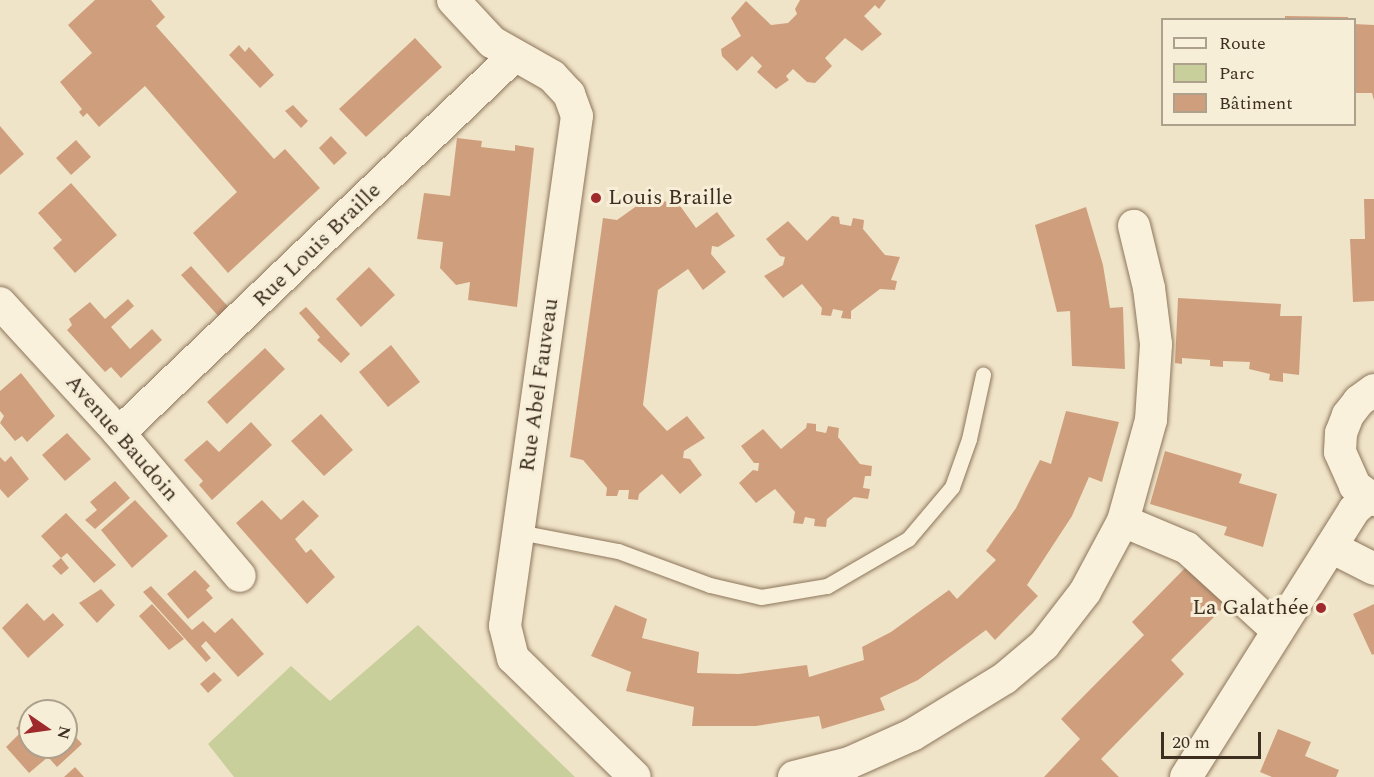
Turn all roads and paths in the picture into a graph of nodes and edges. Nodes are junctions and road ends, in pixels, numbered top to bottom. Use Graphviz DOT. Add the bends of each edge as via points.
graph roads {
  1 [pos="453,0"];
  2 [pos="513,57"];
  3 [pos="1134,226"];
  4 [pos="0,303"];
  5 [pos="983,375"];
  6 [pos="1374,390"];
  7 [pos="119,433"];
  8 [pos="1371,499"];
  9 [pos="1124,521"];
  10 [pos="519,532"];
  11 [pos="1331,547"];
  12 [pos="1374,569"];
  13 [pos="240,576"];
  14 [pos="1278,631"];
  15 [pos="635,777"];
  16 [pos="794,777"];
  17 [pos="1186,777"];
  1 -- 2 [label="street, Rue Abel Fauveau" via="492,42"];
  2 -- 7 [label="street, Rue Louis Braille"];
  2 -- 10 [label="street, Rue Abel Fauveau" via="552,76 569,94 577,116 517,490"];
  3 -- 9 [label="street" via="1149,288 1156,344 1151,420"];
  4 -- 7 [label="street, Avenue Baudoin"];
  5 -- 10 [label="lane" via="969,439 952,487 908,539 827,586 761,597 710,585 618,551"];
  6 -- 8 [label="street" via="1359,401 1341,433 1345,470"];
  7 -- 13 [label="street, Avenue Baudoin"];
  8 -- 11 [label="street" via="1354,510"];
  9 -- 14 [label="street" via="1187,548"];
  9 -- 16 [label="street" via="1085,592 1044,645 1005,678 912,735 849,763"];
  10 -- 15 [label="street, Rue Abel Fauveau" via="506,571 505,626 513,658"];
  11 -- 12 [label="street"];
  11 -- 14 [label="street"];
  14 -- 17 [label="street"];
}
